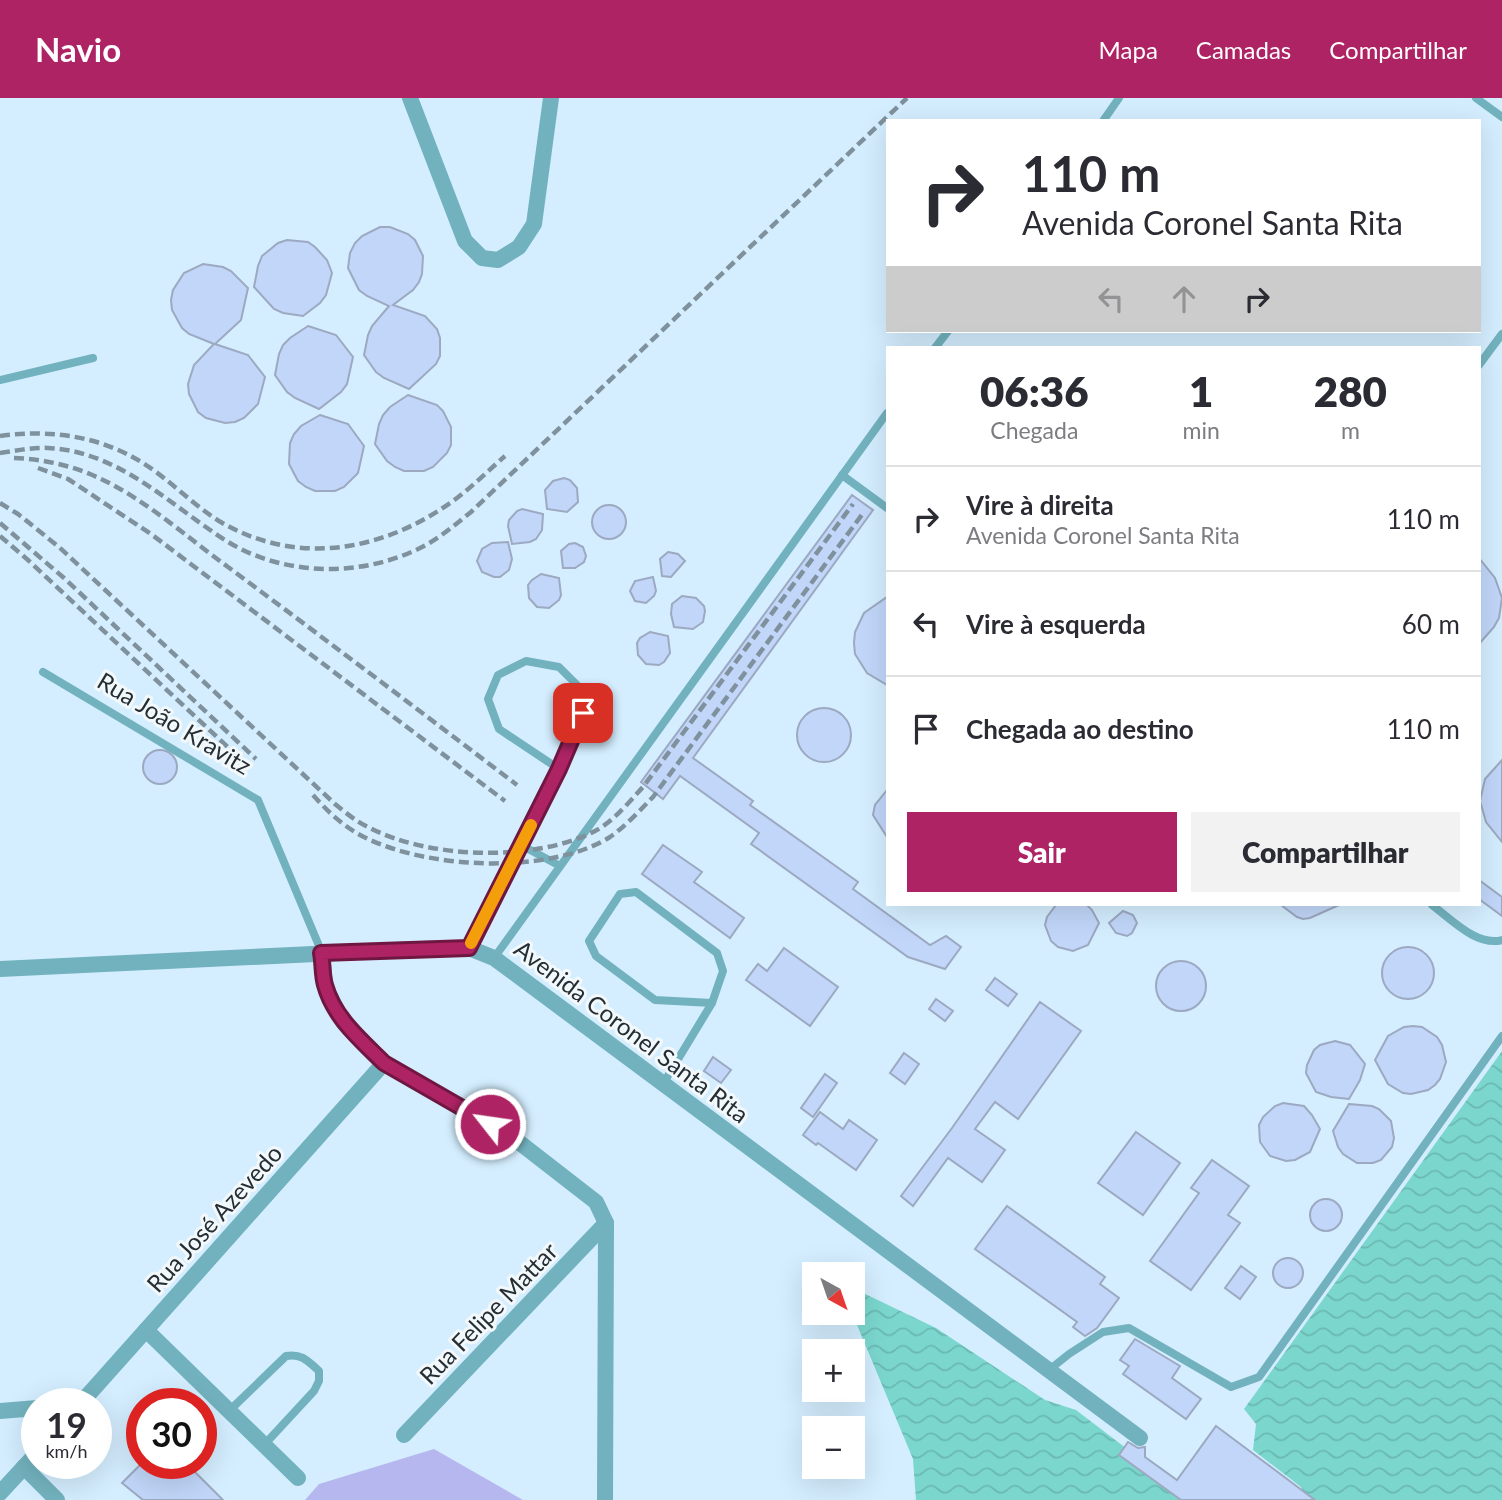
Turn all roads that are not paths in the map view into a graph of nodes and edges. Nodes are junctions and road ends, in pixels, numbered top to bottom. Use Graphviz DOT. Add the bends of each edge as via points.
graph roads {
  1 [pos="410,98"];
  2 [pos="551,98"];
  3 [pos="1119,98"];
  4 [pos="1476,98"];
  5 [pos="1502,117"];
  6 [pos="1104,119"];
  7 [pos="1502,334"];
  8 [pos="93,358"];
  9 [pos="1481,362"];
  10 [pos="0,380"];
  11 [pos="886,414"];
  12 [pos="842,475"];
  13 [pos="886,507"];
  14 [pos="43,672"];
  15 [pos="559,769"];
  16 [pos="521,845"];
  17 [pos="561,866"];
  18 [pos="1433,906"];
  19 [pos="1502,940"];
  20 [pos="469,948"];
  21 [pos="321,953"];
  22 [pos="494,958"];
  23 [pos="0,969"];
  24 [pos="712,1003"];
  25 [pos="1502,1036"];
  26 [pos="384,1063"];
  27 [pos="663,1084"];
  28 [pos="606,1223"];
  29 [pos="146,1330"];
  30 [pos="1049,1370"];
  31 [pos="94,1388"];
  32 [pos="21,1409"];
  33 [pos="0,1411"];
  34 [pos="229,1411"];
  35 [pos="404,1435"];
  36 [pos="1140,1438"];
  37 [pos="264,1445"];
  38 [pos="21,1470"];
  39 [pos="298,1478"];
  40 [pos="36,1479"];
  41 [pos="0,1493"];
  42 [pos="57,1500"];
  43 [pos="605,1500"];
  1 -- 2 [label="street" via="465,241 482,258 498,260 519,247 534,224"];
  3 -- 6 [label="lane"];
  4 -- 5 [label="lane"];
  7 -- 9 [label="lane"];
  8 -- 10 [label="lane"];
  11 -- 12 [label="lane"];
  12 -- 13 [label="lane"];
  12 -- 17 [label="lane"];
  14 -- 21 [label="lane, Rua João Kravitz" via="258,800"];
  15 -- 15 [label="lane" via="583,713 579,687 559,667 526,661 498,675 488,699 499,729"];
  15 -- 16 [label="lane"];
  16 -- 17 [label="lane"];
  16 -- 20 [label="lane"];
  17 -- 22 [label="lane"];
  18 -- 19 [label="lane" via="1475,937"];
  20 -- 21 [label="street, Avenida Coronel Santa Rita"];
  20 -- 22 [label="street, Avenida Coronel Santa Rita"];
  21 -- 23 [label="street, Avenida Coronel Santa Rita"];
  21 -- 26 [label="street, Rua João Kravitz" via="325,986 343,1022"];
  22 -- 27 [label="street, Avenida Coronel Santa Rita"];
  24 -- 24 [label="lane" via="655,1000 596,956 589,941 620,894 636,892 717,953 723,971"];
  24 -- 27 [label="lane"];
  25 -- 30 [label="lane" via="1258,1377 1231,1387 1129,1328 1103,1332"];
  26 -- 28 [label="street, Rua João Kravitz" via="511,1136 596,1202"];
  26 -- 29 [label="street, Rua José Azevedo"];
  27 -- 30 [label="street, Avenida Coronel Santa Rita"];
  28 -- 35 [label="street, Rua Felipe Mattar"];
  28 -- 43 [label="street"];
  29 -- 31 [label="street, Rua José Azevedo"];
  29 -- 34 [label="street"];
  30 -- 36 [label="street, Avenida Coronel Santa Rita"];
  32 -- 33 [label="street"];
  34 -- 37 [label="street"];
  34 -- 37 [label="lane" via="286,1356 296,1354 319,1371 314,1391"];
  37 -- 39 [label="street"];
  38 -- 41 [label="street"];
  40 -- 42 [label="street"];
}
